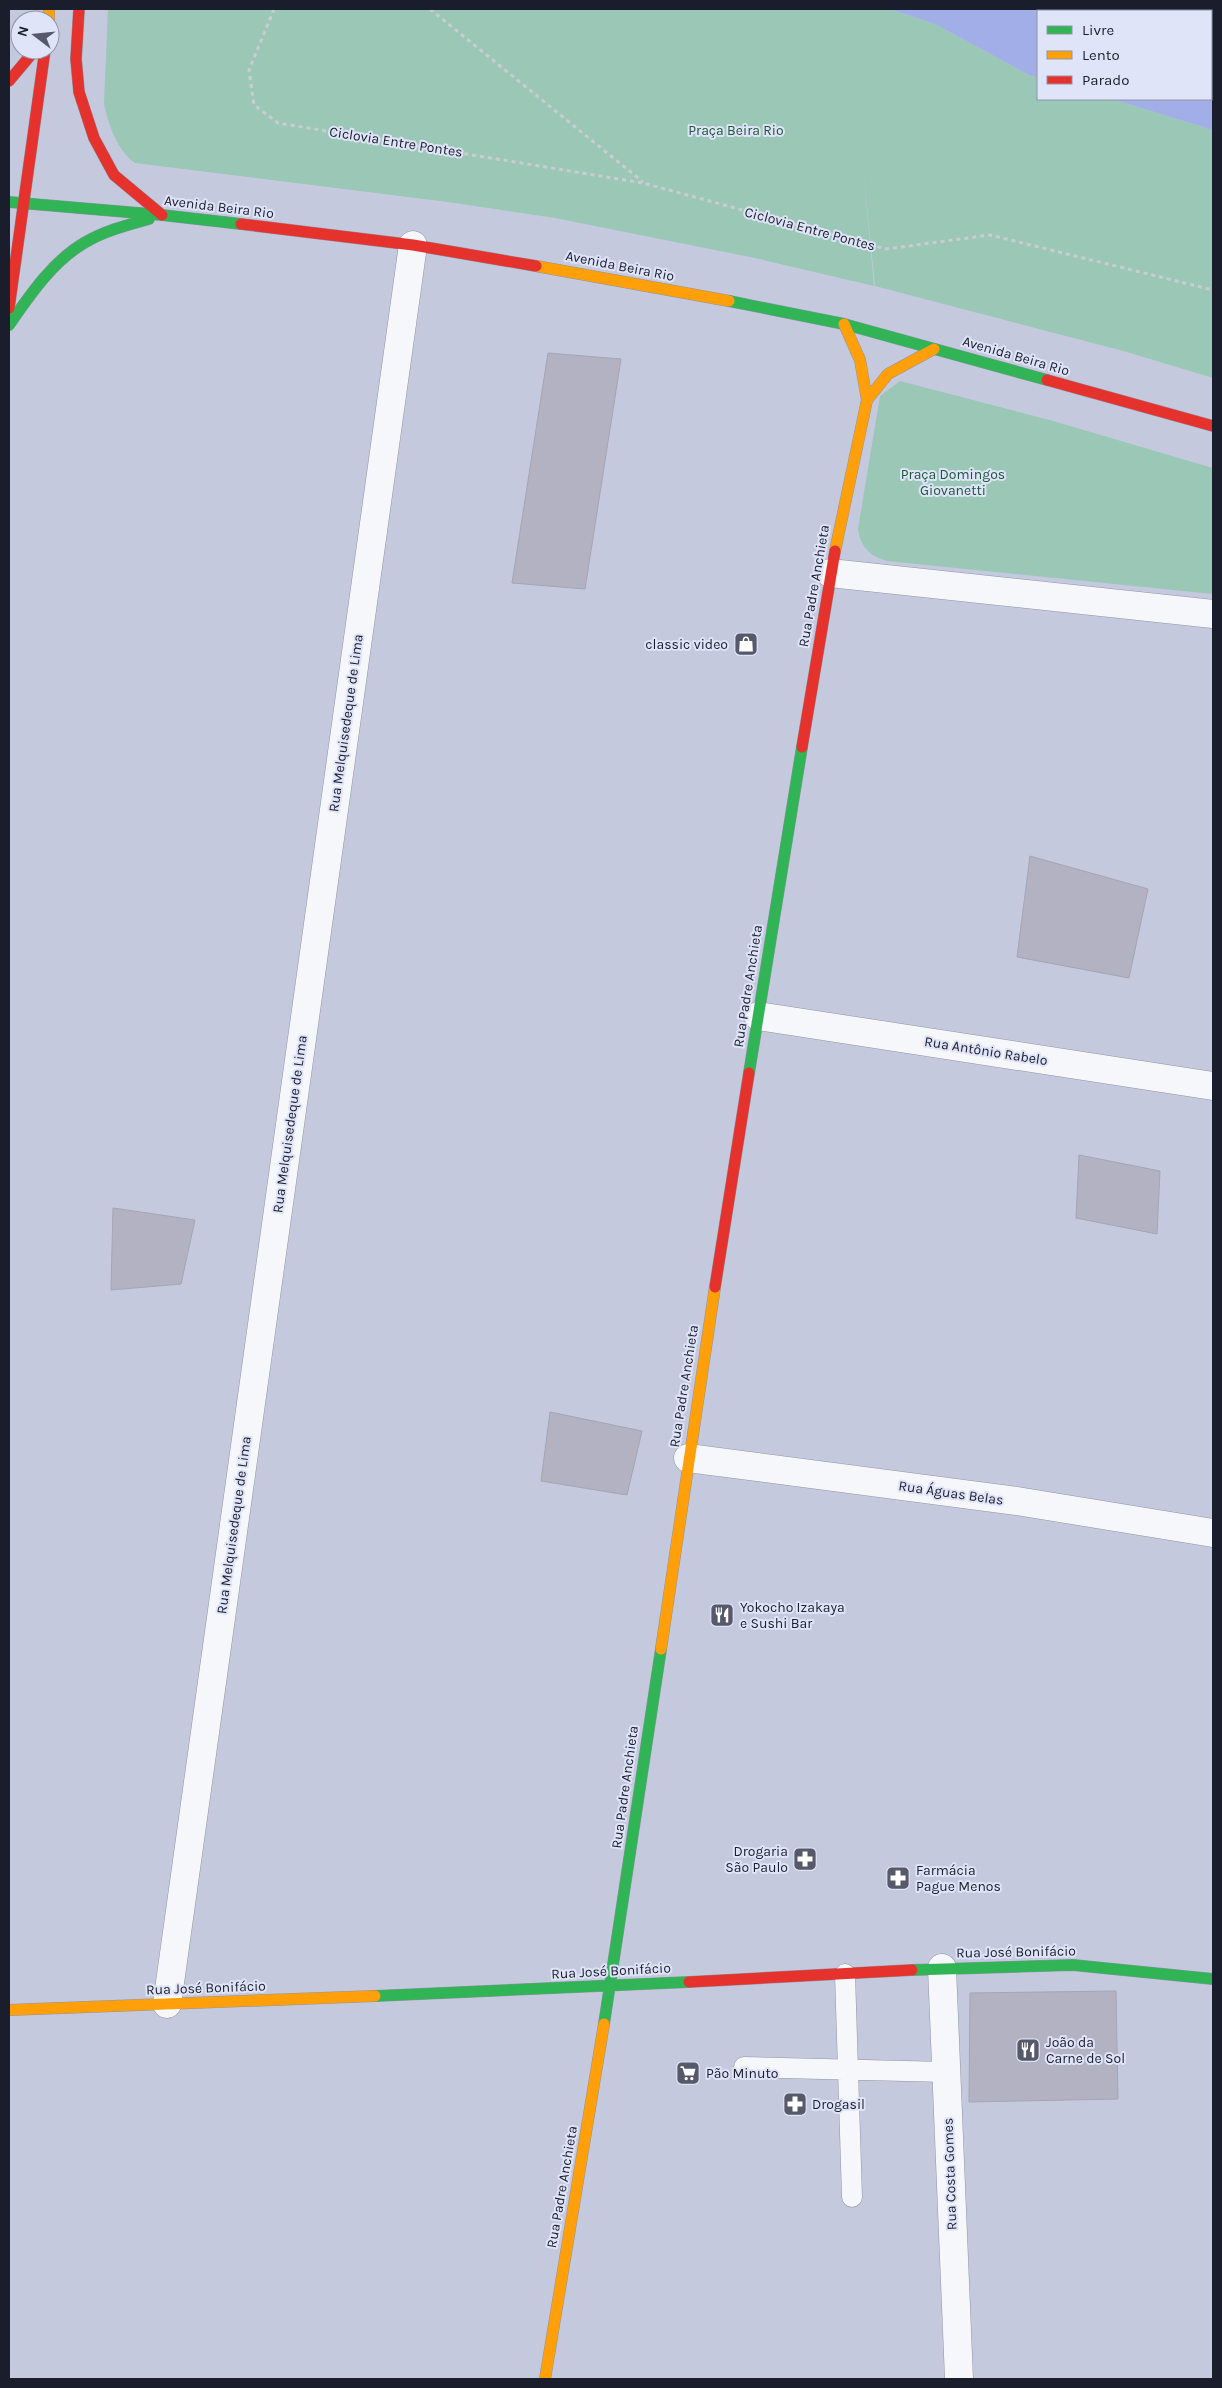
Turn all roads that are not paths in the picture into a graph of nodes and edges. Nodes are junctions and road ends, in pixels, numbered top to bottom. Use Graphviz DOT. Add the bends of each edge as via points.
graph roads {
  1 [pos="79,9"];
  2 [pos="27,60"];
  3 [pos="44,60"];
  4 [pos="9,81"];
  5 [pos="9,202"];
  6 [pos="25,203"];
  7 [pos="162,215"];
  8 [pos="413,245"];
  9 [pos="9,308"];
  10 [pos="844,324"];
  11 [pos="9,325"];
  12 [pos="934,349"];
  13 [pos="867,400"];
  14 [pos="1213,426"];
  15 [pos="830,573"];
  16 [pos="1213,614"];
  17 [pos="758,1016"];
  18 [pos="1213,1086"];
  19 [pos="688,1458"];
  20 [pos="1213,1534"];
  21 [pos="942,1968"];
  22 [pos="845,1974"];
  23 [pos="1213,1979"];
  24 [pos="610,1987"];
  25 [pos="167,2004"];
  26 [pos="9,2010"];
  27 [pos="744,2066"];
  28 [pos="849,2070"];
  29 [pos="946,2072"];
  30 [pos="852,2197"];
  31 [pos="545,2379"];
  32 [pos="959,2379"];
  1 -- 7 [label="main road" via="76,58 79,92 94,138 114,175"];
  2 -- 4 [label="main road"];
  3 -- 6 [label="main road"];
  5 -- 6 [label="main road, Avenida Beira Rio"];
  6 -- 7 [label="main road, Avenida Beira Rio"];
  6 -- 9 [label="main road"];
  7 -- 8 [label="main road, Avenida Beira Rio"];
  7 -- 11 [label="main road" via="96,236 65,256"];
  8 -- 10 [label="main road, Avenida Beira Rio" via="622,280"];
  8 -- 25 [label="street, Rua Melquisedeque de Lima"];
  10 -- 12 [label="main road, Avenida Beira Rio"];
  10 -- 13 [label="main road, Rua Padre Anchieta" via="860,360"];
  12 -- 13 [label="main road, Rua Padre Anchieta" via="888,374"];
  12 -- 14 [label="main road, Avenida Beira Rio"];
  13 -- 15 [label="main road, Rua Padre Anchieta"];
  15 -- 16 [label="street"];
  15 -- 17 [label="main road, Rua Padre Anchieta"];
  17 -- 18 [label="street, Rua Antônio Rabelo"];
  17 -- 19 [label="main road, Rua Padre Anchieta"];
  19 -- 20 [label="street, Rua Águas Belas" via="1017,1502"];
  19 -- 24 [label="main road, Rua Padre Anchieta"];
  21 -- 22 [label="main road, Rua José Bonifácio"];
  21 -- 23 [label="main road, Rua José Bonifácio" via="1073,1965"];
  21 -- 29 [label="street, Rua Costa Gomes"];
  22 -- 24 [label="main road, Rua José Bonifácio"];
  22 -- 28 [label="lane"];
  24 -- 25 [label="main road, Rua José Bonifácio"];
  24 -- 31 [label="main road, Rua Padre Anchieta"];
  25 -- 26 [label="main road, Rua José Bonifácio"];
  27 -- 28 [label="lane"];
  28 -- 29 [label="lane"];
  28 -- 30 [label="lane"];
  29 -- 32 [label="street, Rua Costa Gomes"];
}
